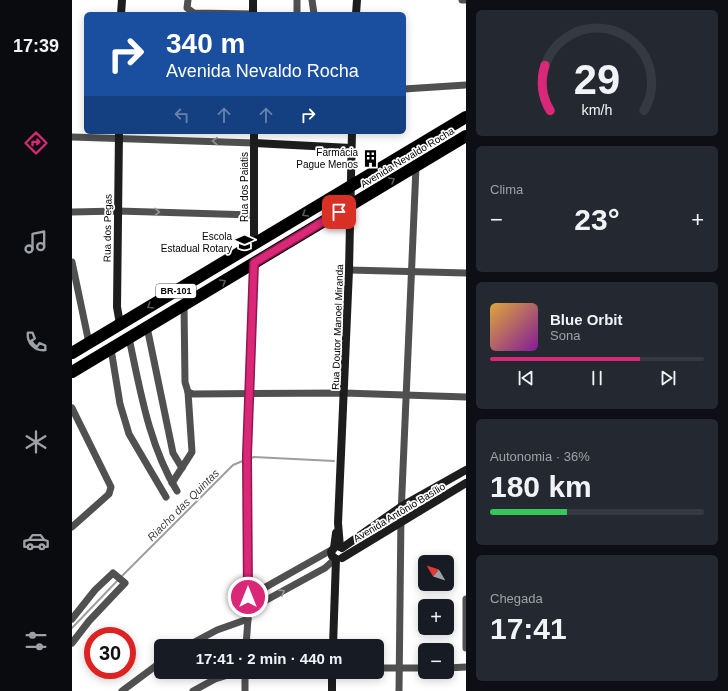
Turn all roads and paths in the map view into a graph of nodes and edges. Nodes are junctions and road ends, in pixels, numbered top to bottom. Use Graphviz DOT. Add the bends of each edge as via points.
graph roads {
  1 [pos="122,0"];
  2 [pos="188,0"];
  3 [pos="253,0"];
  4 [pos="297,0"];
  5 [pos="312,0"];
  6 [pos="357,0"];
  7 [pos="462,0"];
  8 [pos="466,0"];
  9 [pos="122,12"];
  10 [pos="194,12"];
  11 [pos="253,12"];
  12 [pos="297,12"];
  13 [pos="314,12"];
  14 [pos="356,12"];
  15 [pos="466,85"];
  16 [pos="406,89"];
  17 [pos="466,117"];
  18 [pos="254,134"];
  19 [pos="352,134"];
  20 [pos="119,135"];
  21 [pos="466,136"];
  22 [pos="72,137"];
  23 [pos="254,143"];
  24 [pos="351,148"];
  25 [pos="416,167"];
  26 [pos="350,187"];
  27 [pos="350,205"];
  28 [pos="118,211"];
  29 [pos="72,212"];
  30 [pos="254,215"];
  31 [pos="254,243"];
  32 [pos="72,262"];
  33 [pos="254,263"];
  34 [pos="349,270"];
  35 [pos="411,272"];
  36 [pos="466,273"];
  37 [pos="184,305"];
  38 [pos="120,324"];
  39 [pos="147,327"];
  40 [pos="129,338"];
  41 [pos="88,343"];
  42 [pos="112,349"];
  43 [pos="72,353"];
  44 [pos="72,369"];
  45 [pos="72,372"];
  46 [pos="188,392"];
  47 [pos="248,393"];
  48 [pos="344,393"];
  49 [pos="405,396"];
  50 [pos="466,397"];
  51 [pos="72,408"];
  52 [pos="182,468"];
  53 [pos="466,470"];
  54 [pos="172,483"];
  55 [pos="466,483"];
  56 [pos="177,491"];
  57 [pos="166,497"];
  58 [pos="402,506"];
  59 [pos="401,522"];
  60 [pos="72,528"];
  61 [pos="337,548"];
  62 [pos="338,559"];
  63 [pos="248,597"];
  64 [pos="466,600"];
  65 [pos="248,610"];
  66 [pos="466,618"];
  67 [pos="72,619"];
  68 [pos="248,619"];
  69 [pos="200,639"];
  70 [pos="247,639"];
  71 [pos="333,639"];
  72 [pos="72,643"];
  73 [pos="466,648"];
  74 [pos="154,667"];
  75 [pos="466,667"];
  76 [pos="384,668"];
  77 [pos="400,668"];
  78 [pos="418,668"];
  79 [pos="454,668"];
  80 [pos="213,679"];
  81 [pos="245,679"];
  82 [pos="332,679"];
  83 [pos="122,691"];
  84 [pos="193,691"];
  85 [pos="245,691"];
  86 [pos="332,691"];
  87 [pos="399,691"];
  1 -- 9 [label="main road"];
  2 -- 10 [label="street" via="189,10"];
  3 -- 11 [label="main road"];
  4 -- 12 [label="street"];
  5 -- 13 [label="street"];
  6 -- 14 [label="main road"];
  7 -- 8 [label="street"];
  15 -- 16 [label="street"];
  17 -- 26 [label="highway, Avenida Nevaldo Rocha / BR-101"];
  18 -- 23 [label="main road, Rua dos Paiatis"];
  19 -- 24 [label="main road, Rua Doutor Manoel Miranda"];
  20 -- 22 [label="street"];
  23 -- 20 [label="street, one-way"];
  20 -- 28 [label="main road, Rua dos Pegas"];
  21 -- 25 [label="highway, Avenida Nevaldo Rocha / BR-101"];
  23 -- 24 [label="main road"];
  23 -- 30 [label="main road, Rua dos Paiatis"];
  24 -- 26 [label="main road, Rua Doutor Manoel Miranda"];
  27 -- 25 [label="highway, Avenida Nevaldo Rocha / BR-101, one-way"];
  25 -- 35 [label="street"];
  26 -- 27 [label="main road, Rua Doutor Manoel Miranda"];
  26 -- 31 [label="highway, Avenida Nevaldo Rocha / BR-101, one-way"];
  27 -- 33 [label="highway, Avenida Nevaldo Rocha / BR-101"];
  27 -- 34 [label="main road, Rua Doutor Manoel Miranda"];
  28 -- 29 [label="street"];
  28 -- 30 [label="street, one-way"];
  28 -- 38 [label="main road, Rua dos Pegas" via="117,302"];
  30 -- 31 [label="main road, Rua dos Paiatis"];
  31 -- 38 [label="highway, Avenida Nevaldo Rocha / BR-101, one-way"];
  32 -- 41 [label="street"];
  37 -- 33 [label="highway, Avenida Nevaldo Rocha / BR-101, one-way"];
  33 -- 47 [label="street"];
  34 -- 35 [label="street"];
  34 -- 48 [label="main road, Rua Doutor Manoel Miranda"];
  35 -- 36 [label="street"];
  35 -- 49 [label="street"];
  37 -- 39 [label="highway, Avenida Nevaldo Rocha / BR-101"];
  37 -- 46 [label="street" via="185,382"];
  38 -- 41 [label="highway, Avenida Nevaldo Rocha / BR-101"];
  38 -- 44 [label="highway" via="120,336 115,342"];
  39 -- 40 [label="highway, Avenida Nevaldo Rocha / BR-101"];
  39 -- 52 [label="street" via="173,453"];
  40 -- 42 [label="highway, Avenida Nevaldo Rocha / BR-101"];
  40 -- 54 [label="street" via="142,400"];
  41 -- 43 [label="highway, Avenida Nevaldo Rocha / BR-101"];
  42 -- 45 [label="highway, Avenida Nevaldo Rocha / BR-101"];
  42 -- 57 [label="street" via="120,404 129,434"];
  46 -- 47 [label="street"];
  46 -- 52 [label="street" via="192,452"];
  47 -- 48 [label="street"];
  47 -- 63 [label="street"];
  48 -- 49 [label="street"];
  48 -- 61 [label="main road, Rua Doutor Manoel Miranda"];
  49 -- 50 [label="street"];
  49 -- 58 [label="street"];
  51 -- 60 [label="street" via="111,484 109,494"];
  52 -- 54 [label="street"];
  53 -- 58 [label="main road, Avenida Antônio Basílio"];
  54 -- 56 [label="street"];
  55 -- 59 [label="main road, Avenida Antônio Basílio"];
  58 -- 59 [label="street"];
  58 -- 61 [label="main road, Avenida Antônio Basílio"];
  59 -- 62 [label="main road, Avenida Antônio Basílio"];
  59 -- 77 [label="street"];
  61 -- 62 [label="main road" via="331,554"];
  61 -- 62 [label="main road" via="344,552"];
  61 -- 63 [label="street, Avenida Antônio Basílio"];
  65 -- 62 [label="street, Avenida Antônio Basílio, one-way"];
  62 -- 71 [label="main road"];
  63 -- 65 [label="street"];
  64 -- 66 [label="street"];
  65 -- 68 [label="street"];
  66 -- 73 [label="street"];
  67 -- 72 [label="street" via="95,590 114,574 125,583"];
  68 -- 69 [label="street"];
  68 -- 70 [label="street"];
  74 -- 83 [label="street"];
  75 -- 79 [label="street"];
  76 -- 77 [label="street"];
  77 -- 78 [label="street"];
  77 -- 87 [label="street"];
  80 -- 84 [label="street"];
  81 -- 85 [label="street"];
  82 -- 86 [label="main road"];
}
